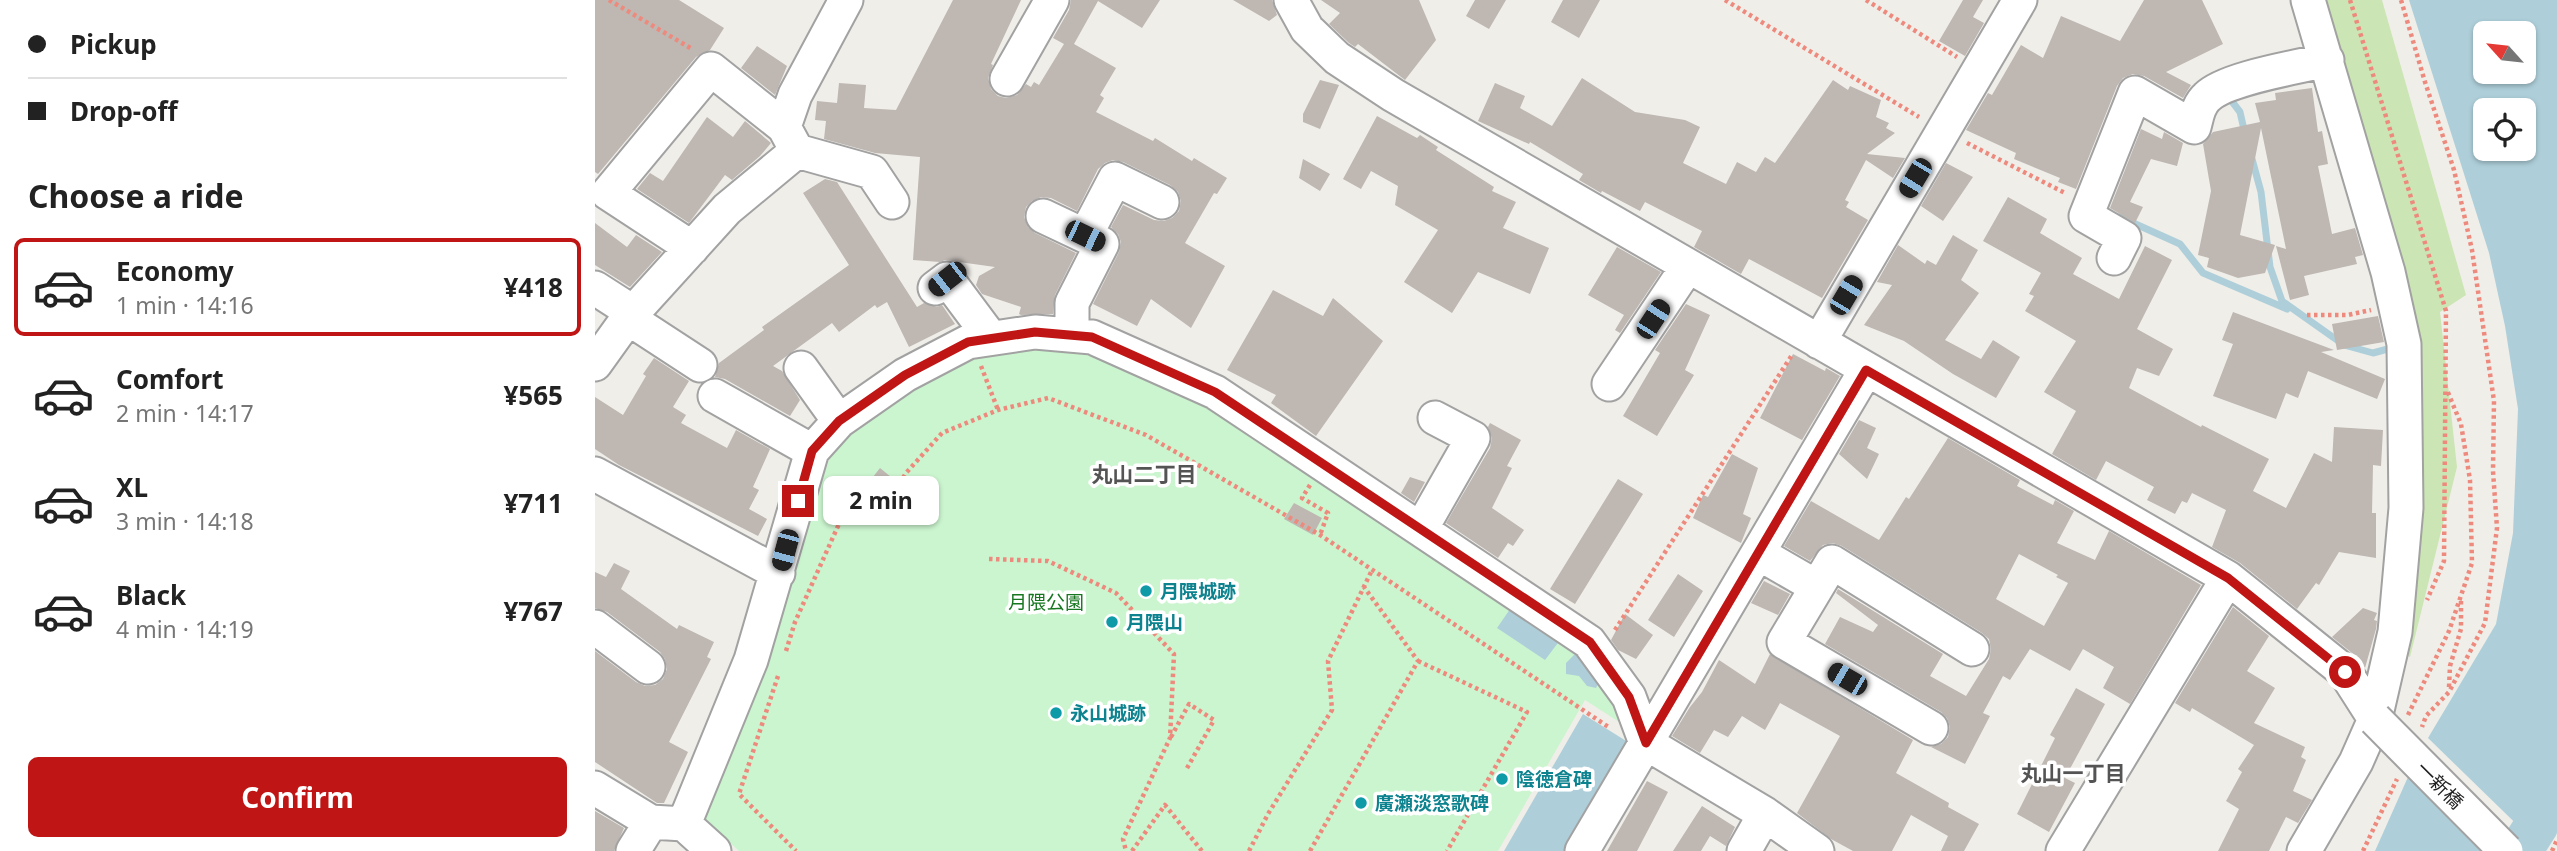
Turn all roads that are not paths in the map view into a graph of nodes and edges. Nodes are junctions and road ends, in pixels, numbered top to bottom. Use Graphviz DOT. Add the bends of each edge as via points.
graph roads {
  1 [pos="846,0"];
  2 [pos="1052,0"];
  3 [pos="1291,0"];
  4 [pos="2020,0"];
  5 [pos="2308,0"];
  6 [pos="2327,60"];
  7 [pos="1007,79"];
  8 [pos="790,139"];
  9 [pos="893,202"];
  10 [pos="1162,202"];
  11 [pos="1043,216"];
  12 [pos="1085,236"];
  13 [pos="692,248"];
  14 [pos="2114,258"];
  15 [pos="1688,266"];
  16 [pos="595,288"];
  17 [pos="935,288"];
  18 [pos="631,316"];
  19 [pos="1072,335"];
  20 [pos="985,348"];
  21 [pos="1806,348"];
  22 [pos="595,364"];
  23 [pos="700,366"];
  24 [pos="801,368"];
  25 [pos="1866,370"];
  26 [pos="1609,384"];
  27 [pos="715,396"];
  28 [pos="1435,418"];
  29 [pos="839,421"];
  30 [pos="812,451"];
  31 [pos="595,474"];
  32 [pos="1421,529"];
  33 [pos="1758,553"];
  34 [pos="778,573"];
  35 [pos="2228,578"];
  36 [pos="1817,587"];
  37 [pos="595,627"];
  38 [pos="1972,649"];
  39 [pos="648,667"];
  40 [pos="2391,718"];
  41 [pos="1931,728"];
  42 [pos="1646,743"];
  43 [pos="595,788"];
  44 [pos="1765,814"];
  45 [pos="651,822"];
  46 [pos="684,824"];
  47 [pos="633,851"];
  48 [pos="714,851"];
  49 [pos="1582,851"];
  50 [pos="1744,851"];
  51 [pos="1817,851"];
  52 [pos="2063,851"];
  53 [pos="2304,851"];
  54 [pos="2505,851"];
  1 -- 8 [label="street" via="795,95"];
  2 -- 7 [label="street"];
  3 -- 15 [label="street, 一新橋" via="1307,29 1337,58"];
  4 -- 21 [label="street"];
  5 -- 6 [label="street"];
  6 -- 14 [label="street" via="2242,80 2208,95 2194,127 2134,93 2086,216 2124,238"];
  6 -- 40 [label="street" via="2404,344 2406,508"];
  8 -- 9 [label="street" via="872,173"];
  8 -- 13 [label="street"];
  8 -- 13 [label="street" via="711,69 608,193"];
  10 -- 12 [label="street" via="1115,179"];
  11 -- 12 [label="street"];
  12 -- 19 [label="street" via="1102,244 1072,303"];
  13 -- 18 [label="street"];
  15 -- 21 [label="street, 一新橋"];
  15 -- 26 [label="street"];
  16 -- 18 [label="street"];
  17 -- 20 [label="street" via="947,279"];
  18 -- 22 [label="street"];
  18 -- 23 [label="street"];
  19 -- 20 [label="street" via="1035,332"];
  19 -- 32 [label="street" via="1092,337 1215,392"];
  20 -- 29 [label="street" via="968,342 905,375"];
  21 -- 25 [label="street, 一新橋"];
  24 -- 29 [label="street"];
  25 -- 33 [label="street"];
  25 -- 35 [label="street, 一新橋"];
  27 -- 30 [label="street"];
  28 -- 32 [label="street" via="1473,438"];
  29 -- 30 [label="street"];
  30 -- 34 [label="street"];
  31 -- 34 [label="street"];
  32 -- 42 [label="street" via="1590,642 1629,697"];
  33 -- 36 [label="street"];
  33 -- 42 [label="street"];
  34 -- 46 [label="street" via="751,660"];
  35 -- 40 [label="street, 一新橋" via="2345,672"];
  35 -- 52 [label="street"];
  36 -- 38 [label="street" via="1832,562"];
  36 -- 41 [label="street" via="1784,642"];
  37 -- 39 [label="street"];
  40 -- 53 [label="street" via="2356,762"];
  40 -- 54 [label="street, 一新橋, bridge"];
  42 -- 44 [label="street"];
  42 -- 49 [label="street"];
  43 -- 45 [label="street"];
  44 -- 50 [label="street"];
  44 -- 51 [label="street"];
  45 -- 46 [label="street"];
  45 -- 47 [label="street"];
  46 -- 48 [label="street"];
}
